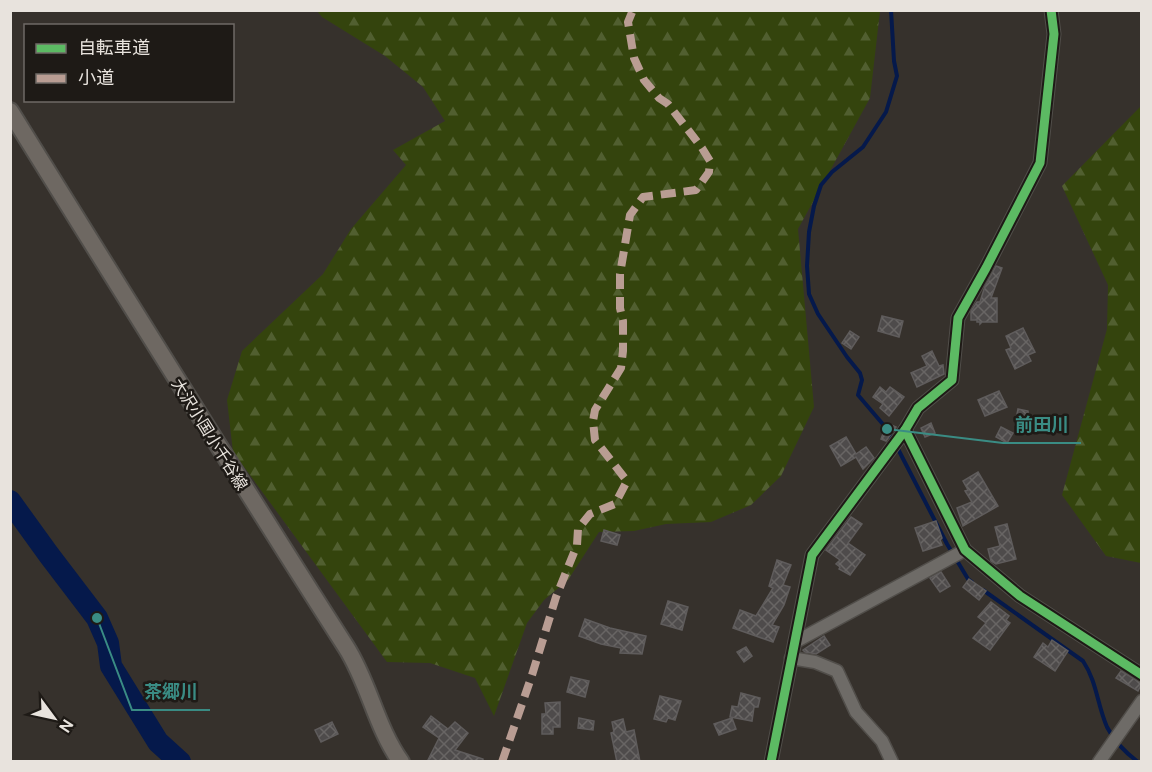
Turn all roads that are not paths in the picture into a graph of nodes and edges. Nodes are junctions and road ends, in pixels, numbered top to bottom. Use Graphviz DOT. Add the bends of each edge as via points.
graph roads {
  1 [pos="1051,10"];
  2 [pos="10,111"];
  3 [pos="905,430"];
  4 [pos="964,550"];
  5 [pos="795,642"];
  6 [pos="791,658"];
  7 [pos="1142,675"];
  8 [pos="1142,701"];
  9 [pos="401,762"];
  10 [pos="771,762"];
  11 [pos="892,762"];
  12 [pos="1099,762"];
  1 -- 3 [label="street" via="1053,34 1040,164 958,318 952,380 918,408"];
  2 -- 9 [label="main road, 大沢小国小千谷線" via="358,667 388,744"];
  3 -- 4 [label="street"];
  3 -- 5 [label="street" via="812,555"];
  4 -- 5 [label="street"];
  4 -- 7 [label="street" via="1020,597"];
  5 -- 6 [label="street"];
  6 -- 10 [label="street"];
  6 -- 11 [label="street" via="837,671 856,712 882,741"];
  8 -- 12 [label="street"];
}
